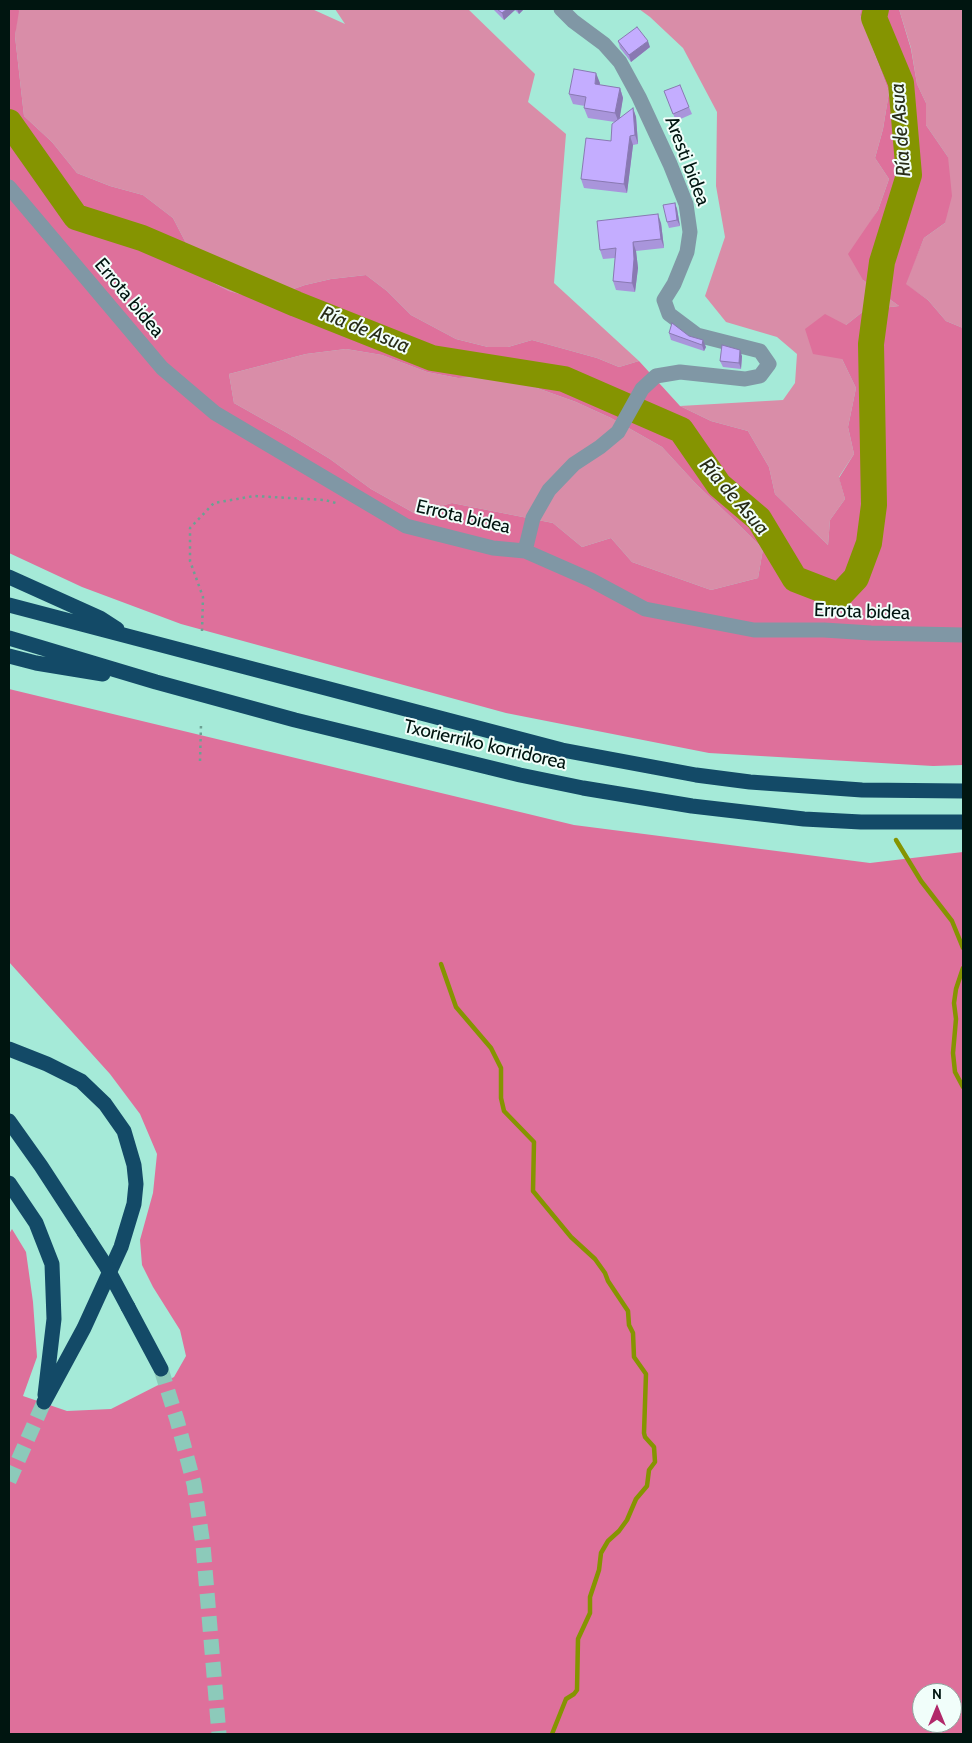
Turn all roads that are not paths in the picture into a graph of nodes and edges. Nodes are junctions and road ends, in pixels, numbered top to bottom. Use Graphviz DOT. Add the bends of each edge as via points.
graph roads {
  1 [pos="561,9"];
  2 [pos="9,187"];
  3 [pos="525,550"];
  4 [pos="9,576"];
  5 [pos="9,605"];
  6 [pos="963,635"];
  7 [pos="131,637"];
  8 [pos="9,638"];
  9 [pos="9,656"];
  10 [pos="156,682"];
  11 [pos="963,791"];
  12 [pos="963,822"];
  13 [pos="9,1049"];
  14 [pos="9,1121"];
  15 [pos="9,1183"];
  16 [pos="161,1370"];
  1 -- 3 [label="street, Aresti bidea" via="604,44 620,62 686,204 690,232 687,252 664,300 669,314 697,335 760,351 769,364 760,376 745,379 680,372 656,376 642,389 618,432 574,464 549,490 533,518"];
  2 -- 3 [label="street, Errota bidea" via="162,368 215,412 406,526 493,548"];
  3 -- 6 [label="street, Errota bidea" via="645,609 754,630"];
  4 -- 7 [label="highway" via="100,618"];
  5 -- 7 [label="highway, Txorierriko korridorea"];
  7 -- 11 [label="highway, Txorierriko korridorea" via="562,750 686,773 806,787"];
  8 -- 10 [label="highway, Txorierriko korridorea"];
  9 -- 10 [label="highway"];
  10 -- 12 [label="highway, Txorierriko korridorea" via="294,720 583,788 692,806 804,819"];
  13 -- 15 [label="highway" via="80,1081 105,1104 124,1131 136,1184 134,1204 121,1247 84,1328 44,1402 54,1319 52,1264 36,1223"];
  14 -- 16 [label="highway, bridge" via="106,1266"];
}
